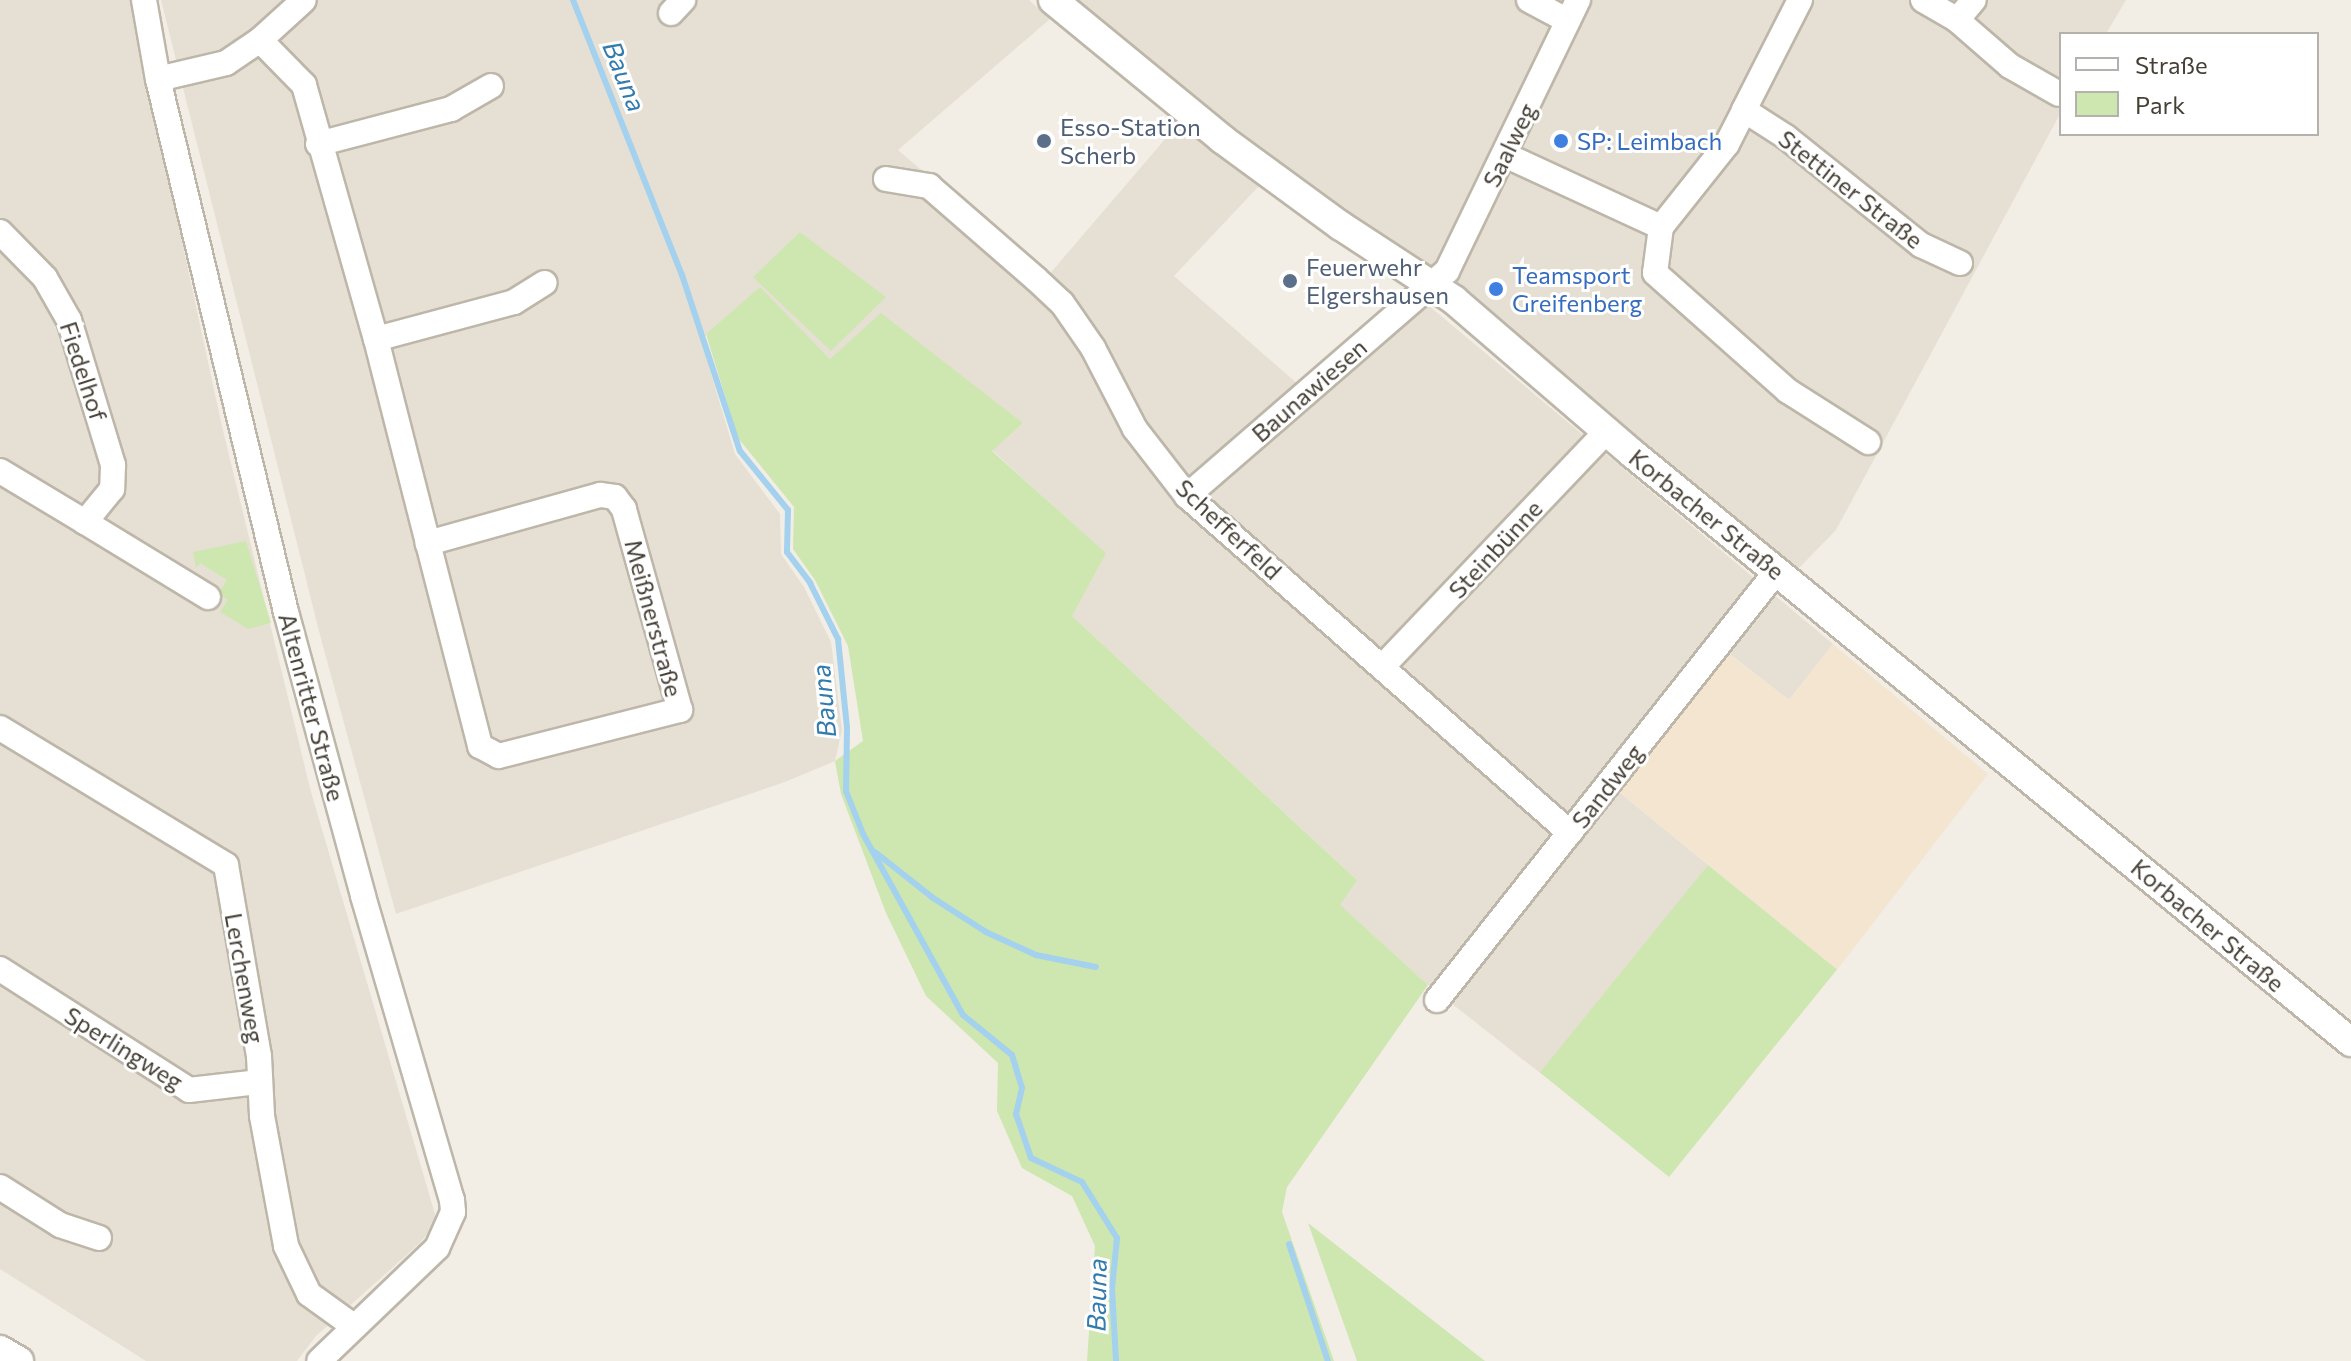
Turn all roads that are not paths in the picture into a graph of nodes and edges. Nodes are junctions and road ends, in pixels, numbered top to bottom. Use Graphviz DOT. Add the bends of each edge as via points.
graph roads {
  1 [pos="144,0"];
  2 [pos="304,0"];
  3 [pos="1053,0"];
  4 [pos="1529,0"];
  5 [pos="1800,0"];
  6 [pos="1923,0"];
  7 [pos="1974,0"];
  8 [pos="1573,10"];
  9 [pos="1957,20"];
  10 [pos="260,40"];
  11 [pos="158,79"];
  12 [pos="491,86"];
  13 [pos="2059,94"];
  14 [pos="1744,110"];
  15 [pos="318,144"];
  16 [pos="1505,155"];
  17 [pos="886,179"];
  18 [pos="1661,227"];
  19 [pos="0,232"];
  20 [pos="1960,263"];
  21 [pos="545,283"];
  22 [pos="1431,284"];
  23 [pos="376,339"];
  24 [pos="1606,432"];
  25 [pos="1868,442"];
  26 [pos="0,471"];
  27 [pos="1187,496"];
  28 [pos="85,522"];
  29 [pos="428,543"];
  30 [pos="1776,572"];
  31 [pos="208,597"];
  32 [pos="1383,666"];
  33 [pos="0,728"];
  34 [pos="1570,833"];
  35 [pos="0,969"];
  36 [pos="1437,1000"];
  37 [pos="2351,1042"];
  38 [pos="258,1082"];
  39 [pos="0,1187"];
  40 [pos="99,1238"];
  41 [pos="352,1325"];
  42 [pos="0,1350"];
  43 [pos="19,1361"];
  44 [pos="319,1361"];
  1 -- 11 [label="street, Altenritter Straße"];
  2 -- 10 [label="street"];
  3 -- 22 [label="street, Korbacher Straße" via="1222,139"];
  4 -- 8 [label="street"];
  5 -- 14 [label="street"];
  6 -- 9 [label="street"];
  7 -- 9 [label="street"];
  8 -- 16 [label="street, Saalweg"];
  9 -- 13 [label="street" via="2010,66"];
  10 -- 11 [label="street" via="226,63"];
  10 -- 15 [label="street, Meißnerstraße" via="304,85"];
  11 -- 41 [label="street, Altenritter Straße" via="286,612 452,1200 453,1212 437,1248"];
  12 -- 15 [label="street" via="451,109"];
  14 -- 18 [label="street" via="1727,144"];
  14 -- 20 [label="street, Stettiner Straße" via="1786,137 1921,245"];
  15 -- 23 [label="street, Meißnerstraße"];
  16 -- 18 [label="street"];
  16 -- 22 [label="street, Saalweg" via="1447,271"];
  17 -- 27 [label="street, Schefferfeld" via="929,186 1062,303 1093,348 1135,429"];
  18 -- 25 [label="street" via="1655,273 1788,391"];
  19 -- 28 [label="street, Fiedelhof" via="45,278 69,320 113,465 112,489"];
  21 -- 23 [label="street" via="514,302"];
  22 -- 24 [label="street, Korbacher Straße"];
  22 -- 27 [label="street, Baunawiesen"];
  23 -- 29 [label="street, Meißnerstraße"];
  24 -- 30 [label="street, Korbacher Straße"];
  24 -- 32 [label="street, Steinbünne"];
  26 -- 28 [label="street"];
  27 -- 32 [label="street, Schefferfeld"];
  28 -- 31 [label="street"];
  29 -- 29 [label="street, Meißnerstraße" via="480,746 499,756 680,710 624,509 615,497 600,495"];
  30 -- 34 [label="street, Sandweg"];
  30 -- 37 [label="street, Korbacher Straße"];
  32 -- 34 [label="street, Schefferfeld"];
  33 -- 38 [label="street, Lerchenweg" via="226,865 259,1056"];
  34 -- 36 [label="street, Sandweg"];
  35 -- 38 [label="street, Sperlingweg" via="189,1090"];
  38 -- 41 [label="street, Lerchenweg" via="286,1246 309,1294"];
  39 -- 40 [label="street" via="60,1225"];
  41 -- 44 [label="street, Altenritter Straße"];
  42 -- 43 [label="street"];
}
